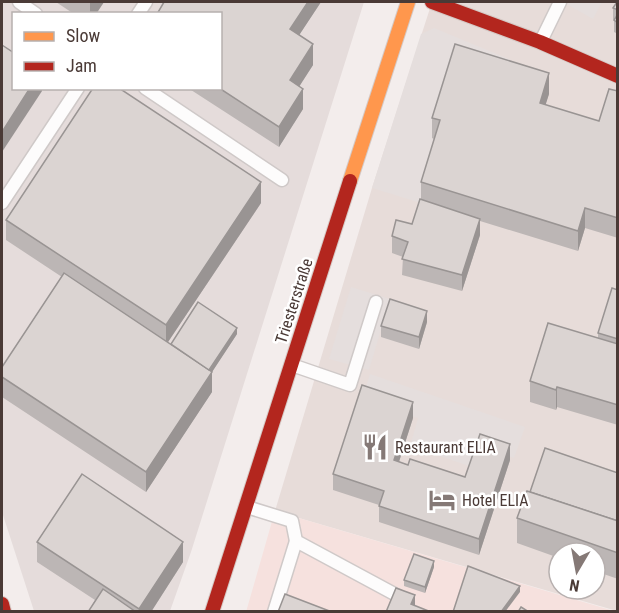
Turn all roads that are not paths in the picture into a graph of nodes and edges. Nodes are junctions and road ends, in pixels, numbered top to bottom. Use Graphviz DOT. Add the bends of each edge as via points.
graph roads {
  1 [pos="19,2"];
  2 [pos="408,2"];
  3 [pos="432,2"];
  4 [pos="560,2"];
  5 [pos="33,12"];
  6 [pos="540,42"];
  7 [pos="618,76"];
  8 [pos="77,90"];
  9 [pos="148,90"];
  10 [pos="282,180"];
  11 [pos="2,203"];
  12 [pos="376,302"];
  13 [pos="291,365"];
  14 [pos="246,507"];
  15 [pos="296,541"];
  16 [pos="400,597"];
  17 [pos="2,603"];
  18 [pos="4,612"];
  19 [pos="212,612"];
  20 [pos="274,612"];
  1 -- 5 [label="lane"];
  2 -- 13 [label="main road, Triesterstraße"];
  3 -- 6 [label="main road"];
  4 -- 6 [label="lane"];
  6 -- 7 [label="main road"];
  8 -- 11 [label="lane"];
  9 -- 10 [label="lane"];
  12 -- 13 [label="lane" via="350,385"];
  13 -- 14 [label="main road, Triesterstraße"];
  14 -- 15 [label="lane" via="292,521"];
  14 -- 19 [label="main road, Triesterstraße"];
  15 -- 16 [label="lane"];
  15 -- 20 [label="lane"];
  17 -- 18 [label="main road"];
}
